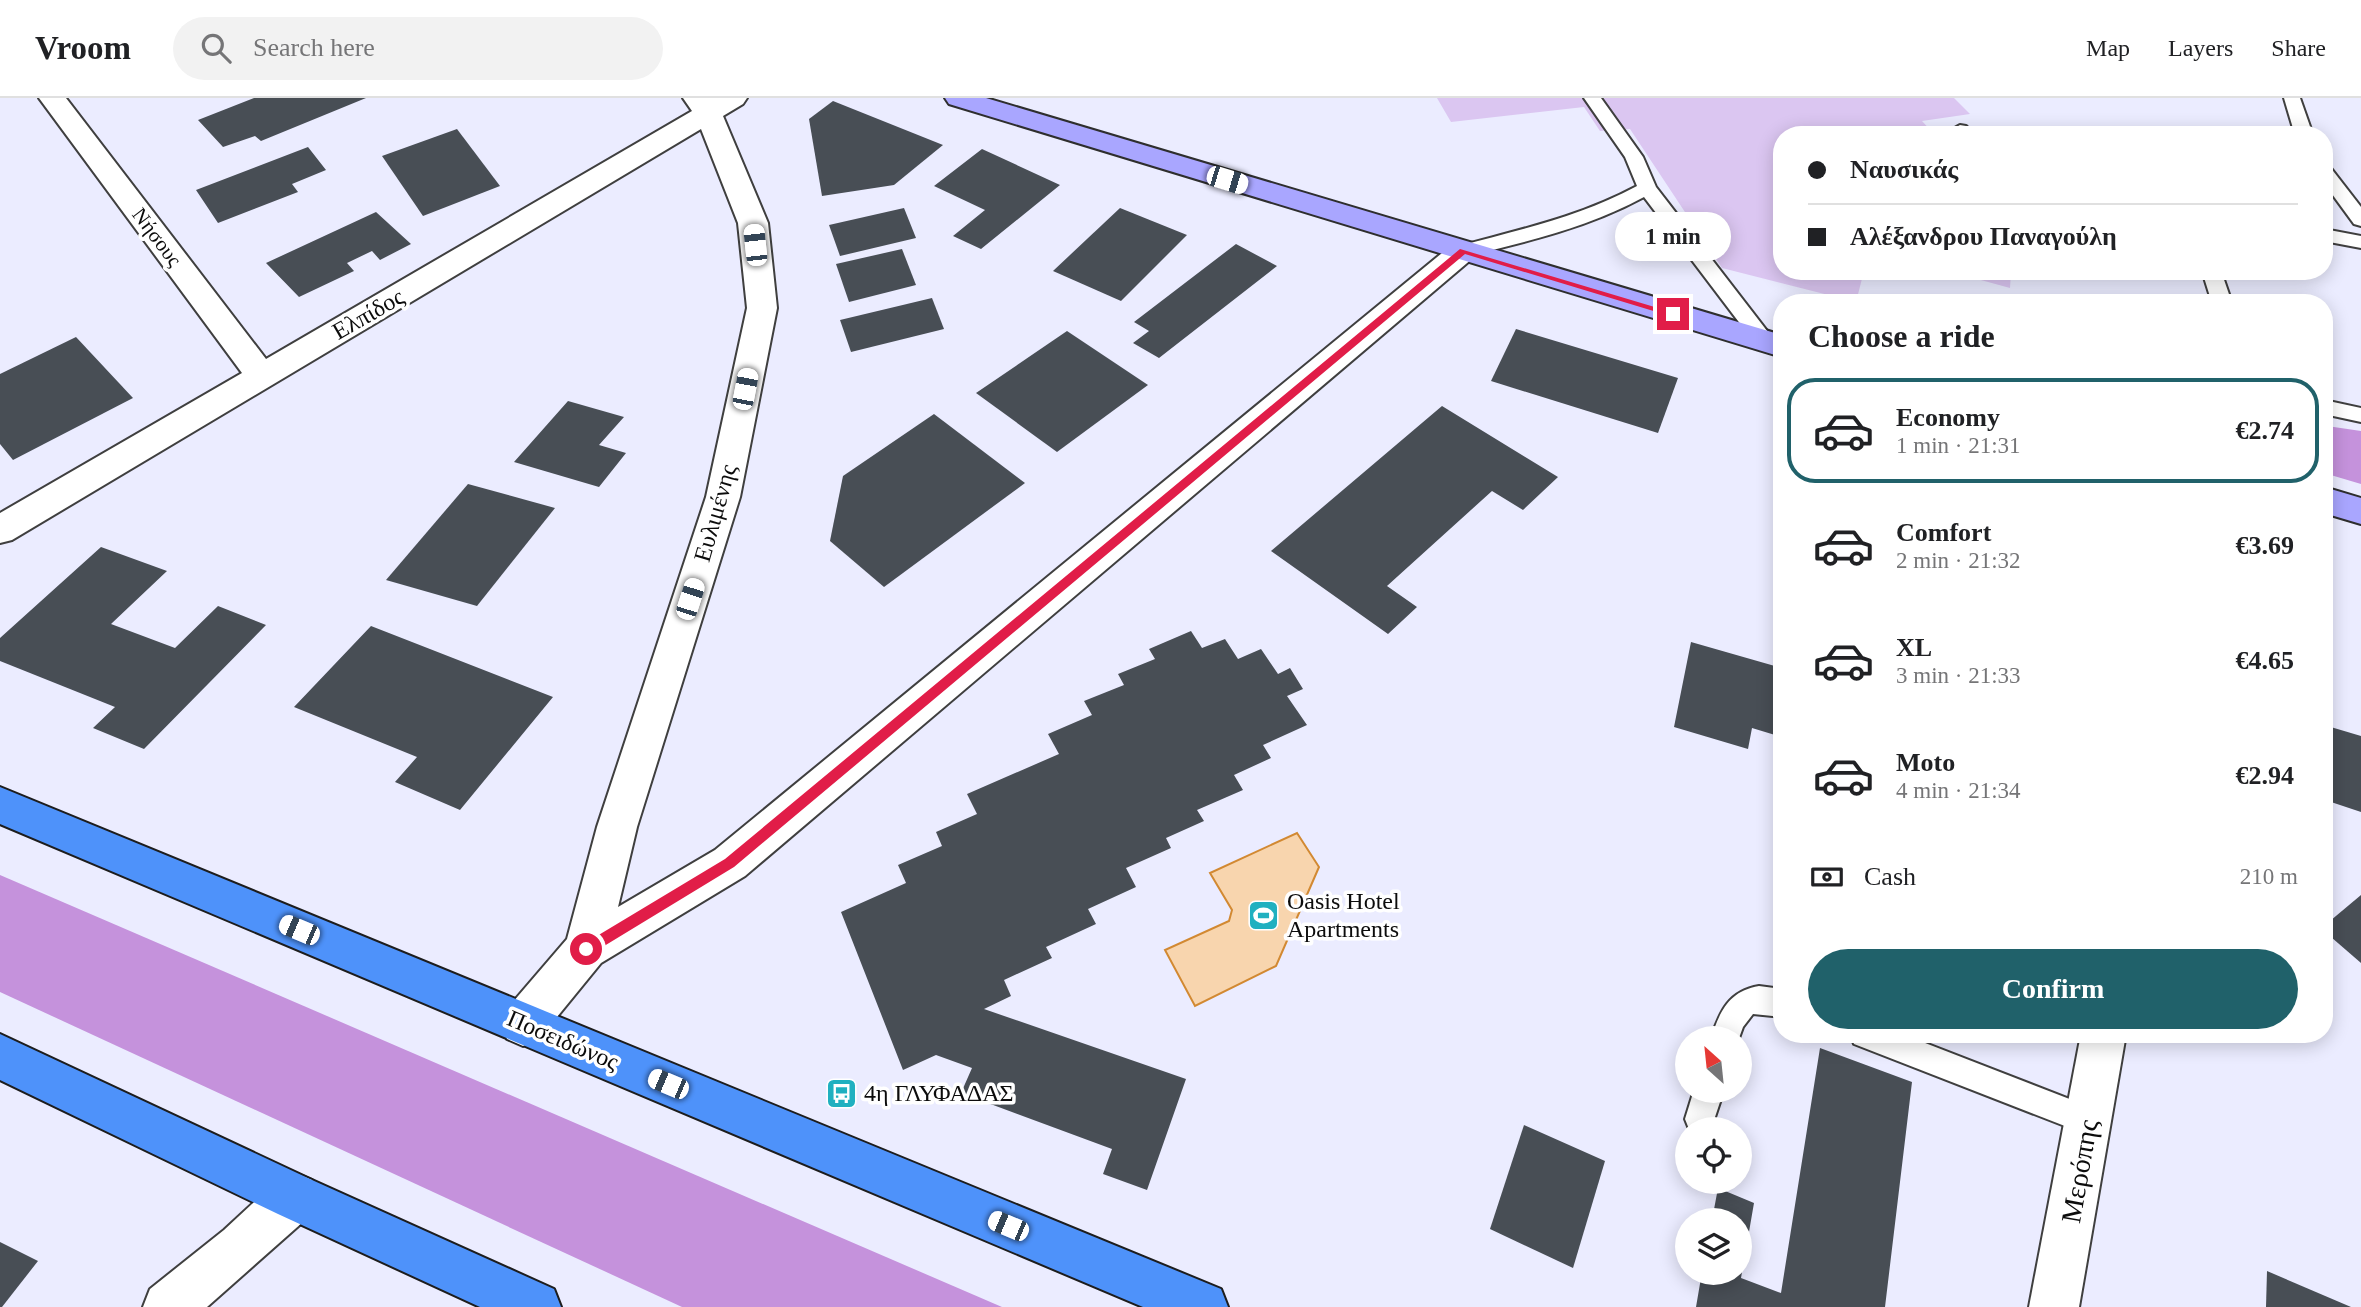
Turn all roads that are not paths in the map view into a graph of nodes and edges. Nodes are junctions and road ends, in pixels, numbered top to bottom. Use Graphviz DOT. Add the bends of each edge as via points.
graph roads {
  1 [pos="52,98"];
  2 [pos="958,98"];
  3 [pos="1035,98"];
  4 [pos="1592,98"];
  5 [pos="2292,98"];
  6 [pos="713,103"];
  7 [pos="2301,126"];
  8 [pos="1148,156"];
  9 [pos="2333,184"];
  10 [pos="1647,188"];
  11 [pos="2361,220"];
  12 [pos="2333,237"];
  13 [pos="2361,242"];
  14 [pos="1463,251"];
  15 [pos="1773,344"];
  16 [pos="262,377"];
  17 [pos="2333,409"];
  18 [pos="2361,415"];
  19 [pos="2333,503"];
  20 [pos="2361,511"];
  21 [pos="0,530"];
  22 [pos="0,806"];
  23 [pos="586,949"];
  24 [pos="1773,1001"];
  25 [pos="523,1024"];
  26 [pos="1729,1026"];
  27 [pos="1887,1043"];
  28 [pos="2102,1043"];
  29 [pos="0,1056"];
  30 [pos="2088,1120"];
  31 [pos="295,1198"];
  32 [pos="169,1307"];
  33 [pos="536,1307"];
  34 [pos="1203,1307"];
  35 [pos="2054,1307"];
  1 -- 16 [label="street, Νήσους"];
  2 -- 8 [label="street"];
  3 -- 8 [label="street"];
  4 -- 10 [label="lane" via="1634,157"];
  5 -- 7 [label="lane"];
  6 -- 16 [label="street, Ελπίδος"];
  6 -- 23 [label="street, Ευλιμένης" via="753,223 761,308 723,497 617,827"];
  8 -- 14 [label="street"];
  9 -- 11 [label="lane"];
  10 -- 14 [label="lane" via="1606,210"];
  10 -- 15 [label="lane"];
  12 -- 13 [label="lane"];
  14 -- 15 [label="street"];
  14 -- 23 [label="street" via="730,863"];
  16 -- 21 [label="street, Ελπίδος"];
  17 -- 18 [label="lane"];
  19 -- 20 [label="street"];
  22 -- 25 [label="highway, Ποσειδώνος"];
  23 -- 25 [label="street"];
  24 -- 26 [label="lane" via="1740,1005"];
  25 -- 34 [label="highway, Ποσειδώνος"];
  27 -- 30 [label="lane"];
  28 -- 30 [label="street, Μερόπης"];
  29 -- 31 [label="highway"];
  30 -- 35 [label="street, Μερόπης"];
  31 -- 32 [label="street"];
  31 -- 33 [label="highway"];
}
